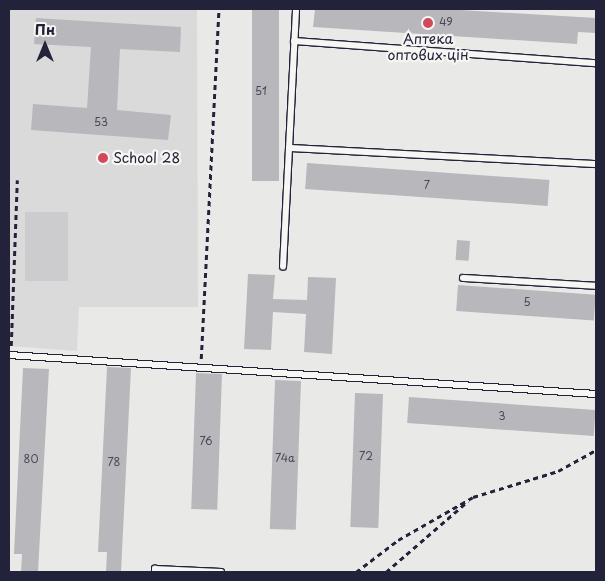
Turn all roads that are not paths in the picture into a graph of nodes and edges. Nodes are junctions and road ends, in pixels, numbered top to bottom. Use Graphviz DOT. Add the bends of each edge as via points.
graph roads {
  1 [pos="296,9"];
  2 [pos="294,41"];
  3 [pos="596,63"];
  4 [pos="289,148"];
  5 [pos="596,164"];
  6 [pos="283,267"];
  7 [pos="463,278"];
  8 [pos="596,286"];
  9 [pos="10,355"];
  10 [pos="596,394"];
  11 [pos="155,572"];
  12 [pos="221,572"];
  1 -- 2 [label="lane"];
  2 -- 3 [label="lane"];
  2 -- 4 [label="lane"];
  4 -- 5 [label="lane"];
  4 -- 6 [label="lane"];
  7 -- 8 [label="lane"];
  9 -- 10 [label="lane"];
  11 -- 12 [label="lane" via="155,569"];
}
